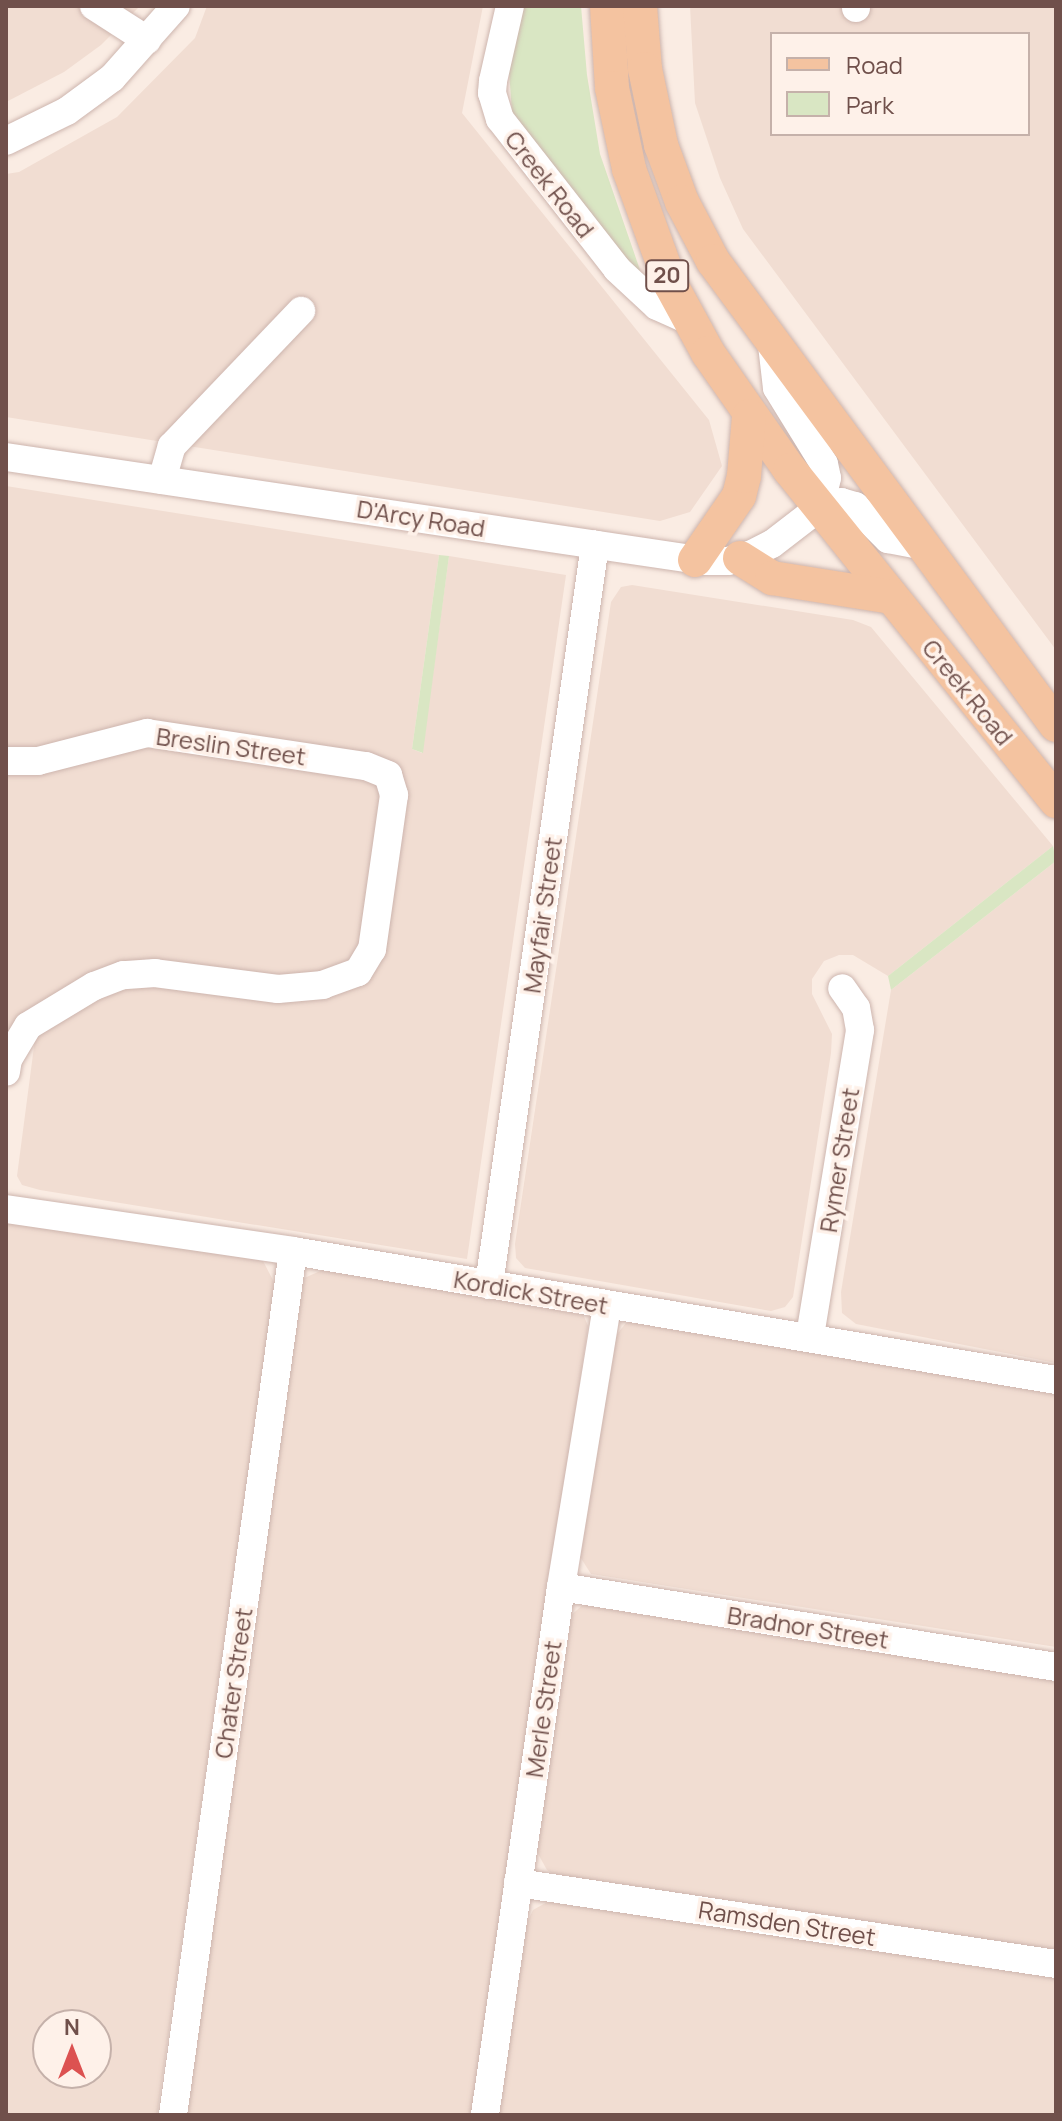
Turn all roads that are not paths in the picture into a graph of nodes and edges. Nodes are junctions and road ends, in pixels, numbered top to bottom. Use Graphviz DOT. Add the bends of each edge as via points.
graph roads {
  1 [pos="94,6"];
  2 [pos="176,6"];
  3 [pos="510,6"];
  4 [pos="607,6"];
  5 [pos="640,6"];
  6 [pos="147,40"];
  7 [pos="6,141"];
  8 [pos="301,311"];
  9 [pos="690,321"];
  10 [pos="772,345"];
  11 [pos="749,416"];
  12 [pos="6,457"];
  13 [pos="162,480"];
  14 [pos="820,507"];
  15 [pos="595,545"];
  16 [pos="923,546"];
  17 [pos="740,558"];
  18 [pos="695,560"];
  19 [pos="892,597"];
  20 [pos="1056,725"];
  21 [pos="6,761"];
  22 [pos="1056,801"];
  23 [pos="842,988"];
  24 [pos="7,1063"];
  25 [pos="6,1209"];
  26 [pos="293,1251"];
  27 [pos="489,1285"];
  28 [pos="607,1305"];
  29 [pos="810,1336"];
  30 [pos="1056,1380"];
  31 [pos="561,1587"];
  32 [pos="1056,1667"];
  33 [pos="518,1883"];
  34 [pos="1056,1964"];
  35 [pos="173,2115"];
  36 [pos="485,2115"];
  1 -- 6 [label="street"];
  2 -- 6 [label="street"];
  3 -- 9 [label="street, Creek Road" via="493,81 500,119 638,291"];
  4 -- 9 [label="main road, Creek Road / 20" via="612,88 629,169 655,247"];
  5 -- 10 [label="main road, Creek Road / 20" via="649,96 670,173 713,261"];
  6 -- 7 [label="street" via="112,78 67,111"];
  8 -- 13 [label="street" via="172,446"];
  9 -- 11 [label="main road, Creek Road / 20"];
  10 -- 14 [label="street, Creek Road" via="777,388 824,464 827,478"];
  10 -- 16 [label="main road, Creek Road / 20"];
  11 -- 14 [label="main road, Creek Road / 20"];
  11 -- 18 [label="main road" via="739,496"];
  12 -- 13 [label="street, D'Arcy Road"];
  13 -- 15 [label="street, D'Arcy Road"];
  14 -- 16 [label="street" via="848,504 888,539"];
  14 -- 17 [label="street, D'Arcy Road" via="772,544"];
  14 -- 19 [label="main road, Creek Road / 20"];
  15 -- 18 [label="street, D'Arcy Road"];
  15 -- 27 [label="street, Mayfair Street"];
  16 -- 20 [label="main road, Creek Road / 20"];
  17 -- 18 [label="street, D'Arcy Road"];
  17 -- 19 [label="main road" via="772,578"];
  19 -- 22 [label="main road, Creek Road / 20"];
  21 -- 24 [label="street, Breslin Street" via="38,761 147,733 366,766 388,775 394,795 372,949 358,972 323,985 278,989 155,973 123,975 43,1014 23,1032"];
  23 -- 29 [label="street, Rymer Street" via="856,1008 860,1030"];
  25 -- 26 [label="street, Kordick Street"];
  26 -- 27 [label="street, Kordick Street"];
  26 -- 35 [label="street, Chater Street"];
  27 -- 28 [label="street, Kordick Street"];
  28 -- 29 [label="street, Kordick Street"];
  28 -- 31 [label="street, Merle Street"];
  29 -- 30 [label="street, Kordick Street"];
  31 -- 32 [label="street, Bradnor Street"];
  31 -- 33 [label="street, Merle Street"];
  33 -- 34 [label="street, Ramsden Street"];
  33 -- 36 [label="street, Merle Street"];
}
